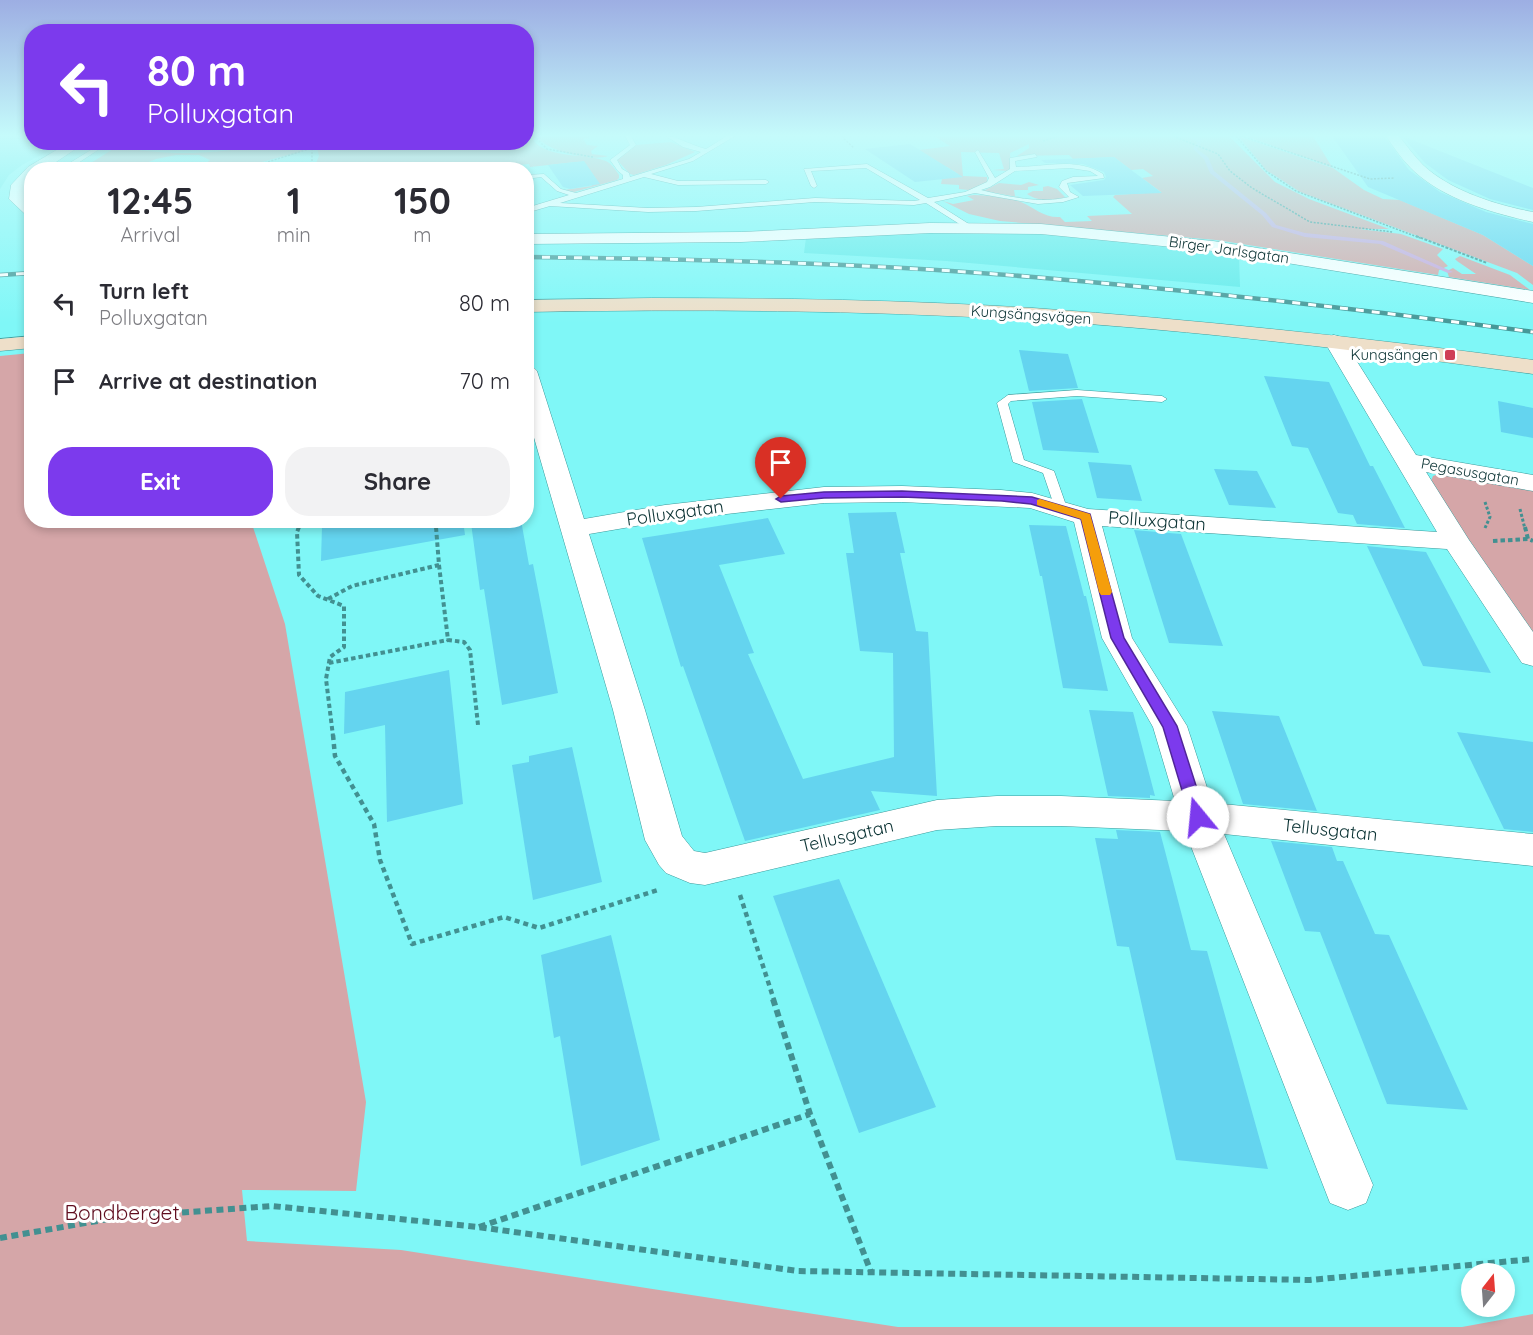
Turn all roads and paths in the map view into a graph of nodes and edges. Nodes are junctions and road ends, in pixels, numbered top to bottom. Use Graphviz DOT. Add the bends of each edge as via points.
graph roads {
  1 [pos="566,198"];
  2 [pos="924,198"];
  3 [pos="942,198"];
  4 [pos="1019,198"];
  5 [pos="1068,198"];
  6 [pos="1270,198"];
  7 [pos="1315,198"];
  8 [pos="1477,198"];
  9 [pos="929,201"];
  10 [pos="551,204"];
  11 [pos="534,209"];
  12 [pos="1533,217"];
  13 [pos="969,228"];
  14 [pos="1400,232"];
  15 [pos="534,239"];
  16 [pos="1491,265"];
  17 [pos="1533,297"];
  18 [pos="534,306"];
  19 [pos="1334,341"];
  20 [pos="24,343"];
  21 [pos="0,345"];
  22 [pos="1533,367"];
  23 [pos="534,397"];
  24 [pos="1162,399"];
  25 [pos="1407,461"];
  26 [pos="1533,483"];
  27 [pos="1482,492"];
  28 [pos="1520,509"];
  29 [pos="1073,512"];
  30 [pos="299,528"];
  31 [pos="436,528"];
  32 [pos="575,529"];
  33 [pos="1528,539"];
  34 [pos="1456,541"];
  35 [pos="1493,541"];
  36 [pos="1533,541"];
  37 [pos="1500,549"];
  38 [pos="439,565"];
  39 [pos="327,600"];
  40 [pos="448,640"];
  41 [pos="1533,655"];
  42 [pos="329,663"];
  43 [pos="478,725"];
  44 [pos="1198,817"];
  45 [pos="1533,850"];
  46 [pos="730,863"];
  47 [pos="668,886"];
  48 [pos="810,1114"];
  49 [pos="1348,1185"];
  50 [pos="478,1227"];
  51 [pos="0,1238"];
  52 [pos="1533,1259"];
  53 [pos="871,1272"];
  1 -- 10 [label="lane"];
  2 -- 9 [label="lane"];
  3 -- 9 [label="lane"];
  4 -- 5 [label="lane"];
  6 -- 14 [label="path" via="1311,222"];
  7 -- 14 [label="path"];
  8 -- 12 [label="street"];
  9 -- 10 [label="lane" via="874,204 798,200 648,210"];
  9 -- 13 [label="lane"];
  10 -- 11 [label="lane"];
  13 -- 15 [label="street, Birger Jarlsgatan" via="719,238"];
  13 -- 17 [label="street, Birger Jarlsgatan" via="1089,232 1213,246"];
  14 -- 16 [label="path"];
  18 -- 19 [label="street, Kungsängsvägen" via="705,303 889,307 1130,321"];
  19 -- 22 [label="street, Kungsängsvägen"];
  19 -- 25 [label="street"];
  20 -- 21 [label="street"];
  23 -- 32 [label="street, Tellusgatan"];
  24 -- 29 [label="lane" via="1077,393 1008,398 1002,403 1019,462 1048,471"];
  25 -- 26 [label="street, Pegasusgatan"];
  25 -- 34 [label="street"];
  27 -- 35 [label="path" via="1490,516 1484,526"];
  28 -- 33 [label="path"];
  29 -- 32 [label="street, Polluxgatan" via="1002,498 824,495 665,513"];
  29 -- 34 [label="street, Polluxgatan"];
  29 -- 44 [label="street" via="1118,638 1170,726"];
  30 -- 39 [label="path" via="299,575 318,596"];
  31 -- 38 [label="path"];
  32 -- 46 [label="street, Tellusgatan" via="664,840 683,866 705,870"];
  33 -- 35 [label="path"];
  33 -- 36 [label="path"];
  34 -- 41 [label="street"];
  35 -- 37 [label="path"];
  38 -- 39 [label="path" via="352,586"];
  38 -- 40 [label="path"];
  39 -- 42 [label="path" via="344,606 344,647 330,657"];
  40 -- 42 [label="path"];
  40 -- 43 [label="path" via="464,642 470,650"];
  42 -- 47 [label="path" via="326,679 335,756 374,824 380,860 412,944 504,917 539,928"];
  44 -- 45 [label="street, Tellusgatan"];
  44 -- 46 [label="street, Tellusgatan" via="1061,811 948,814"];
  44 -- 49 [label="street"];
  46 -- 48 [label="path"];
  48 -- 50 [label="path"];
  48 -- 53 [label="path"];
  50 -- 51 [label="path" via="272,1206 120,1217"];
  50 -- 53 [label="path" via="798,1271"];
  52 -- 53 [label="path" via="1310,1280"];
}
